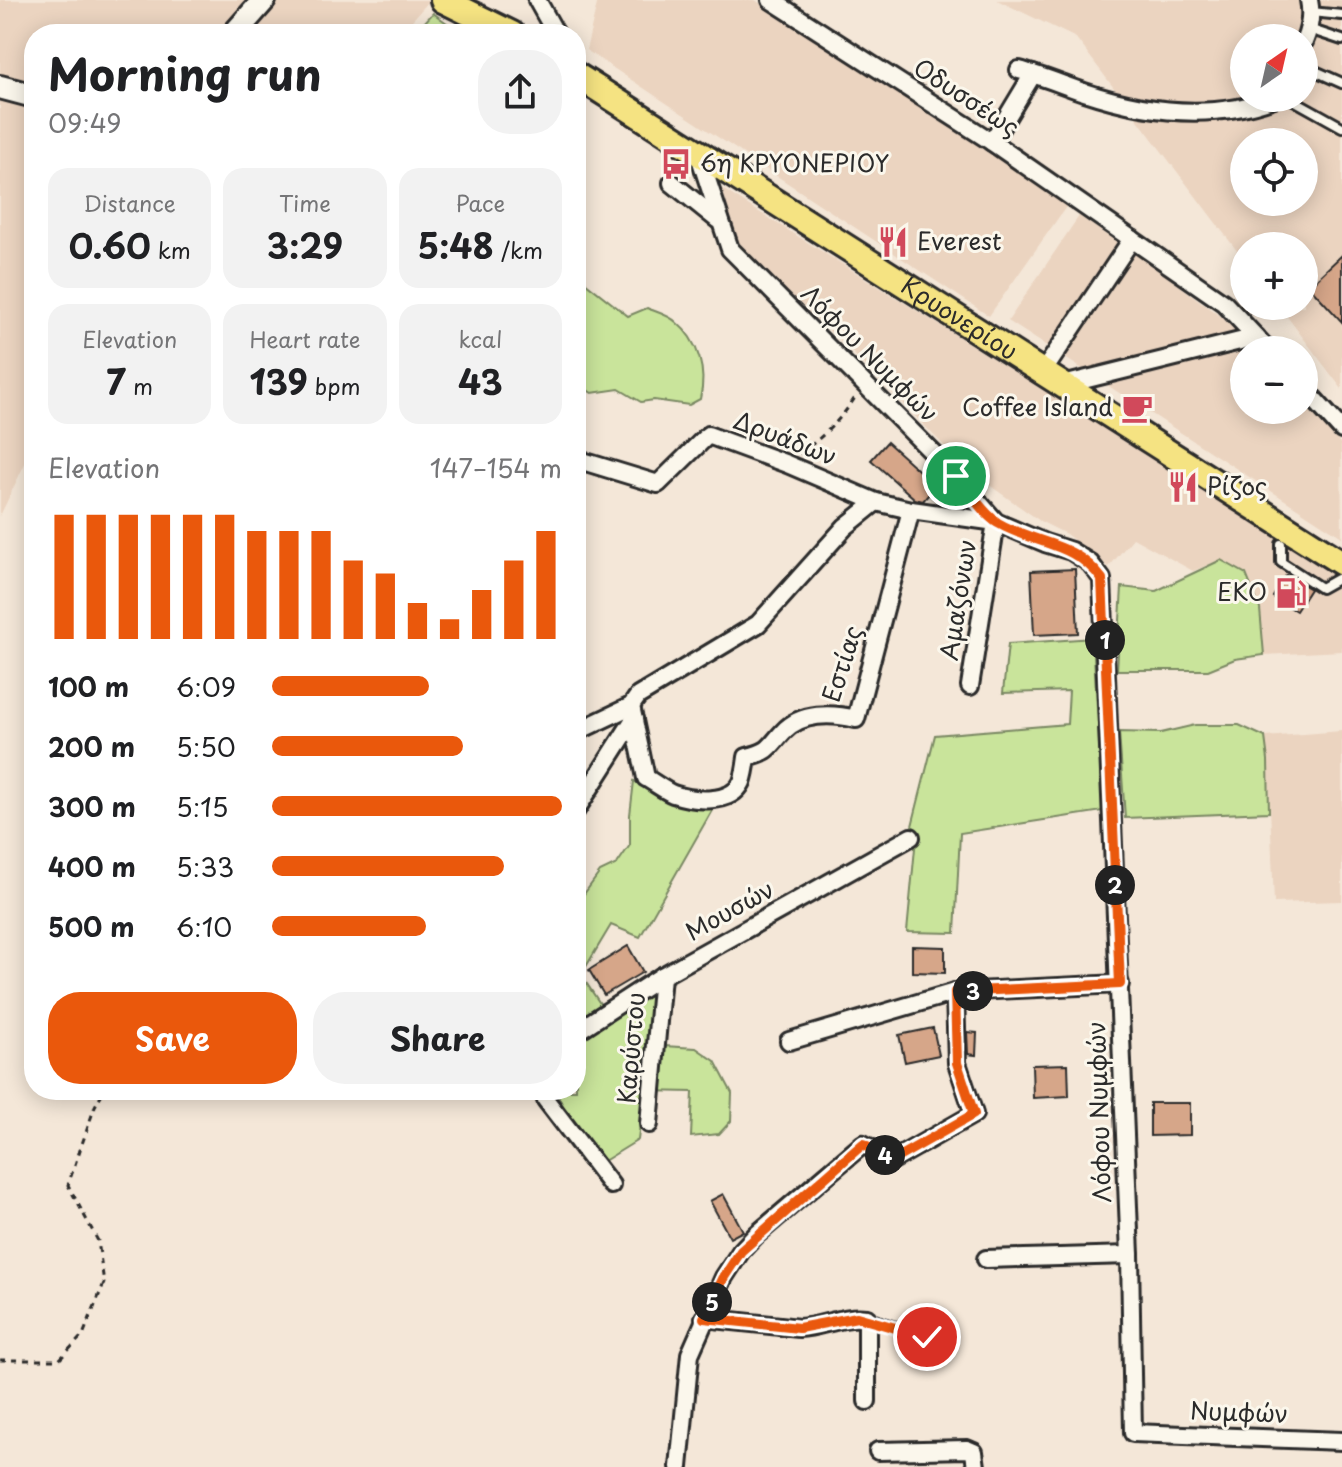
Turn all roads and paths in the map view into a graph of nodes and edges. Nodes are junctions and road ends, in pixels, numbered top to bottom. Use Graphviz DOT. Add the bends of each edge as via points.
graph roads {
  1 [pos="264,0"];
  2 [pos="443,0"];
  3 [pos="473,0"];
  4 [pos="537,0"];
  5 [pos="771,0"];
  6 [pos="1310,6"];
  7 [pos="1342,15"];
  8 [pos="243,24"];
  9 [pos="491,24"];
  10 [pos="500,24"];
  11 [pos="550,24"];
  12 [pos="1318,37"];
  13 [pos="1342,40"];
  14 [pos="1318,72"];
  15 [pos="586,80"];
  16 [pos="1342,83"];
  17 [pos="0,87"];
  18 [pos="24,93"];
  19 [pos="1230,110"];
  20 [pos="1315,112"];
  21 [pos="1342,127"];
  22 [pos="992,142"];
  23 [pos="698,152"];
  24 [pos="672,183"];
  25 [pos="719,221"];
  26 [pos="1132,239"];
  27 [pos="1255,336"];
  28 [pos="1230,342"];
  29 [pos="1053,379"];
  30 [pos="864,383"];
  31 [pos="1318,403"];
  32 [pos="1342,430"];
  33 [pos="586,462"];
  34 [pos="787,464"];
  35 [pos="876,502"];
  36 [pos="911,510"];
  37 [pos="996,522"];
  38 [pos="1281,544"];
  39 [pos="1339,571"];
  40 [pos="970,686"];
  41 [pos="632,712"];
  42 [pos="586,728"];
  43 [pos="586,792"];
  44 [pos="911,837"];
  45 [pos="662,976"];
  46 [pos="1120,984"];
  47 [pos="955,992"];
  48 [pos="586,1025"];
  49 [pos="789,1041"];
  50 [pos="98,1100"];
  51 [pos="546,1100"];
  52 [pos="649,1124"];
  53 [pos="611,1185"];
  54 [pos="1130,1255"];
  55 [pos="986,1259"];
  56 [pos="704,1318"];
  57 [pos="867,1318"];
  58 [pos="927,1337"];
  59 [pos="0,1360"];
  60 [pos="867,1401"];
  61 [pos="1133,1433"];
  62 [pos="1342,1441"];
  63 [pos="878,1451"];
  64 [pos="679,1467"];
  65 [pos="976,1467"];
  1 -- 8 [label="main road"];
  2 -- 9 [label="main road"];
  3 -- 10 [label="main road"];
  4 -- 11 [label="street"];
  5 -- 22 [label="street, Οδυσσέως"];
  6 -- 7 [label="lane"];
  12 -- 13 [label="lane"];
  14 -- 16 [label="lane"];
  15 -- 23 [label="main road, Κρυονερίου"];
  17 -- 18 [label="main road"];
  19 -- 22 [label="street" via="1173,113 1026,72"];
  20 -- 21 [label="lane"];
  22 -- 26 [label="street, Οδυσσέως"];
  23 -- 25 [label="street, Λόφου Νυμφών"];
  23 -- 29 [label="main road, Κρυονερίου"];
  24 -- 25 [label="street"];
  25 -- 30 [label="street, Λόφου Νυμφών" via="730,249"];
  26 -- 27 [label="street, Οδυσσέως" via="1224,303"];
  26 -- 29 [label="street"];
  28 -- 29 [label="street"];
  29 -- 39 [label="main road, Κρυονερίου"];
  30 -- 34 [label="path" via="821,438"];
  30 -- 37 [label="street, Λόφου Νυμφών"];
  31 -- 32 [label="street"];
  33 -- 34 [label="street, Δρυάδων" via="658,484 708,435"];
  34 -- 35 [label="street, Δρυάδων"];
  35 -- 36 [label="street, Δρυάδων"];
  35 -- 41 [label="street" via="845,527 758,624 638,696"];
  36 -- 37 [label="street, Δρυάδων"];
  36 -- 41 [label="street, Εστίας" via="856,719 833,714 807,718 783,731 772,748 747,757 736,791 701,799 673,794 646,778"];
  37 -- 40 [label="street, Αμαζόνων"];
  37 -- 46 [label="street, Λόφου Νυμφών" via="1071,551 1102,579"];
  38 -- 39 [label="lane" via="1281,562 1321,588"];
  41 -- 42 [label="street"];
  41 -- 43 [label="street"];
  44 -- 45 [label="street, Μουσών"];
  45 -- 48 [label="street, Μουσών"];
  45 -- 52 [label="street, Καρύστου"];
  46 -- 47 [label="street"];
  46 -- 54 [label="street, Λόφου Νυμφών"];
  47 -- 49 [label="street"];
  47 -- 56 [label="street" via="957,1063 974,1114 893,1160 863,1144 741,1251"];
  50 -- 59 [label="path" via="68,1185 98,1241 104,1283 83,1335 59,1360"];
  51 -- 53 [label="street"];
  54 -- 55 [label="street"];
  54 -- 61 [label="street, Λόφου Νυμφών"];
  56 -- 57 [label="street" via="799,1328"];
  56 -- 64 [label="street" via="690,1354"];
  57 -- 58 [label="lane"];
  57 -- 60 [label="street"];
  61 -- 62 [label="street, Νυμφών"];
  63 -- 65 [label="street" via="967,1449 974,1452"];
}
